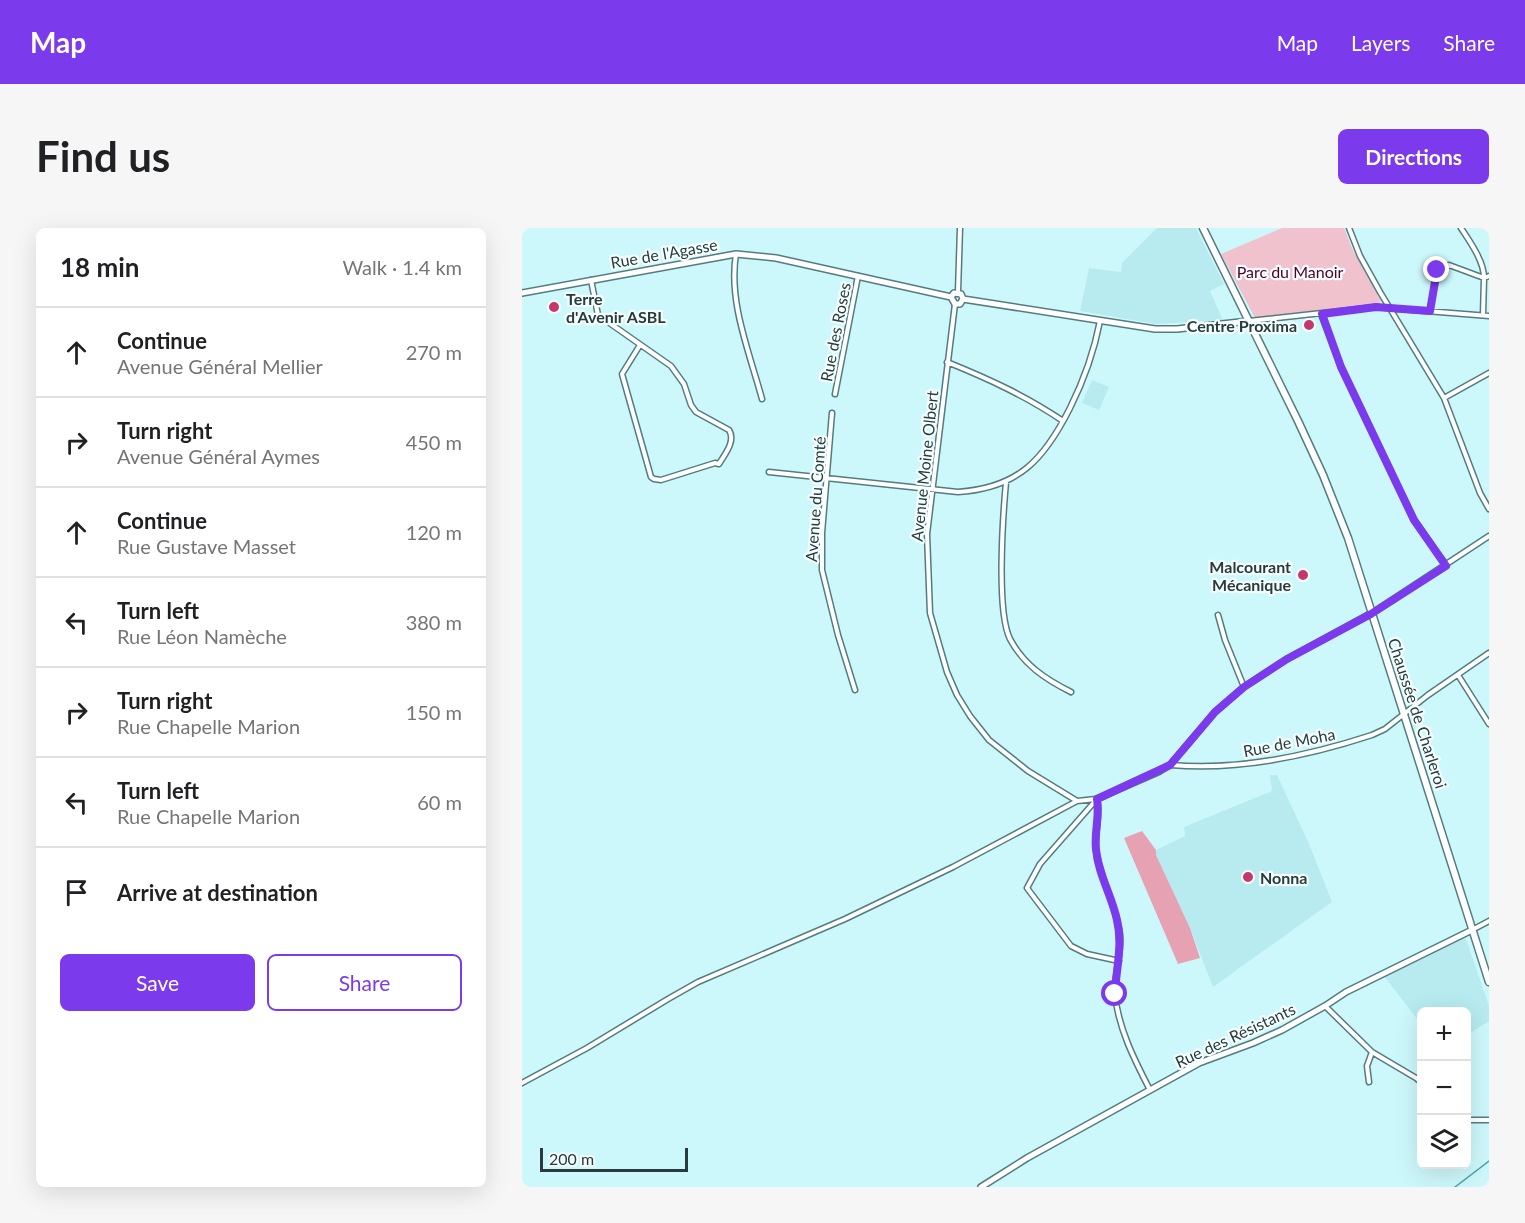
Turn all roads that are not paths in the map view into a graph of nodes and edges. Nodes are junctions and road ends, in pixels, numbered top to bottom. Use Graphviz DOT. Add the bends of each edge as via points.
graph roads {
  1 [pos="960,228"];
  2 [pos="1203,228"];
  3 [pos="1349,228"];
  4 [pos="1461,228"];
  5 [pos="736,254"];
  6 [pos="858,275"];
  7 [pos="1487,277"];
  8 [pos="591,279"];
  9 [pos="958,292"];
  10 [pos="522,293"];
  11 [pos="951,297"];
  12 [pos="963,299"];
  13 [pos="956,304"];
  14 [pos="1389,308"];
  15 [pos="1430,311"];
  16 [pos="1322,314"];
  17 [pos="1483,315"];
  18 [pos="1489,316"];
  19 [pos="1100,321"];
  20 [pos="1250,321"];
  21 [pos="640,345"];
  22 [pos="947,362"];
  23 [pos="1489,373"];
  24 [pos="835,394"];
  25 [pos="1444,398"];
  26 [pos="762,399"];
  27 [pos="832,413"];
  28 [pos="1063,421"];
  29 [pos="769,472"];
  30 [pos="827,478"];
  31 [pos="1006,482"];
  32 [pos="932,489"];
  33 [pos="1489,509"];
  34 [pos="1489,536"];
  35 [pos="1446,566"];
  36 [pos="1371,614"];
  37 [pos="1218,615"];
  38 [pos="1489,653"];
  39 [pos="1458,675"];
  40 [pos="1244,687"];
  41 [pos="855,690"];
  42 [pos="1071,692"];
  43 [pos="1404,714"];
  44 [pos="1489,724"];
  45 [pos="1170,765"];
  46 [pos="1097,799"];
  47 [pos="1077,801"];
  48 [pos="1489,921"];
  49 [pos="1472,930"];
  50 [pos="1119,961"];
  51 [pos="1489,982"];
  52 [pos="1325,1006"];
  53 [pos="1372,1052"];
  54 [pos="1417,1079"];
  55 [pos="1369,1082"];
  56 [pos="522,1083"];
  57 [pos="1150,1091"];
  58 [pos="1471,1120"];
  59 [pos="1489,1120"];
  60 [pos="981,1187"];
  1 -- 9 [label="street"];
  2 -- 20 [label="main road, Chaussée de Charleroi"];
  3 -- 14 [label="street"];
  4 -- 7 [label="street"];
  5 -- 6 [label="street, Rue de l'Agasse"];
  5 -- 8 [label="street, Rue de l'Agasse"];
  5 -- 26 [label="street" via="738,310"];
  6 -- 11 [label="street, Rue de l'Agasse"];
  6 -- 24 [label="street, Rue des Roses"];
  7 -- 15 [label="street" via="1449,266 1437,270"];
  7 -- 17 [label="street"];
  8 -- 10 [label="street, Rue de l'Agasse"];
  8 -- 21 [label="street" via="598,315"];
  9 -- 11 [label="street"];
  9 -- 12 [label="street"];
  11 -- 13 [label="street"];
  12 -- 13 [label="street"];
  12 -- 19 [label="street"];
  13 -- 22 [label="street, Avenue Moine Olbert"];
  14 -- 15 [label="street"];
  14 -- 16 [label="street"];
  14 -- 25 [label="street"];
  15 -- 17 [label="street"];
  16 -- 20 [label="street"];
  16 -- 35 [label="street" via="1341,367 1414,520"];
  17 -- 18 [label="street"];
  19 -- 20 [label="street" via="1164,330"];
  19 -- 28 [label="street" via="1088,367"];
  20 -- 36 [label="main road, Chaussée de Charleroi" via="1323,475 1348,538"];
  21 -- 21 [label="street" via="678,373 696,412 729,430 731,442 719,464 661,480 651,477 622,374"];
  22 -- 28 [label="street" via="1015,391"];
  22 -- 32 [label="street, Avenue Moine Olbert"];
  23 -- 25 [label="street"];
  25 -- 33 [label="street"];
  27 -- 30 [label="street, Avenue du Comté"];
  28 -- 31 [label="street" via="1048,448"];
  29 -- 30 [label="street"];
  30 -- 32 [label="street"];
  30 -- 41 [label="street, Avenue du Comté" via="822,570"];
  31 -- 32 [label="street" via="973,491"];
  31 -- 42 [label="street" via="1002,583 1009,636 1029,666"];
  32 -- 47 [label="street, Avenue Moine Olbert" via="927,534 930,613 957,695 989,740 1028,771"];
  34 -- 35 [label="street"];
  35 -- 36 [label="street"];
  36 -- 40 [label="street"];
  36 -- 43 [label="main road, Chaussée de Charleroi"];
  37 -- 40 [label="street"];
  38 -- 39 [label="street, Rue de Moha"];
  39 -- 43 [label="street, Rue de Moha"];
  39 -- 44 [label="street"];
  40 -- 45 [label="street" via="1215,712"];
  43 -- 45 [label="street, Rue de Moha" via="1385,729 1363,738 1258,763"];
  43 -- 49 [label="main road, Chaussée de Charleroi"];
  45 -- 46 [label="street"];
  46 -- 47 [label="street"];
  46 -- 50 [label="street" via="1095,848 1117,920"];
  46 -- 50 [label="street" via="1040,864 1027,888 1071,946"];
  47 -- 56 [label="street" via="845,919 698,982"];
  48 -- 49 [label="street"];
  49 -- 51 [label="main road, Chaussée de Charleroi"];
  49 -- 52 [label="street, Rue des Résistants"];
  50 -- 57 [label="street" via="1115,994 1118,1009 1126,1039"];
  52 -- 53 [label="street"];
  52 -- 57 [label="street, Rue des Résistants" via="1252,1043 1199,1063"];
  53 -- 54 [label="street"];
  53 -- 55 [label="street" via="1367,1066"];
  57 -- 60 [label="street, Rue des Résistants"];
  58 -- 59 [label="street"];
}
